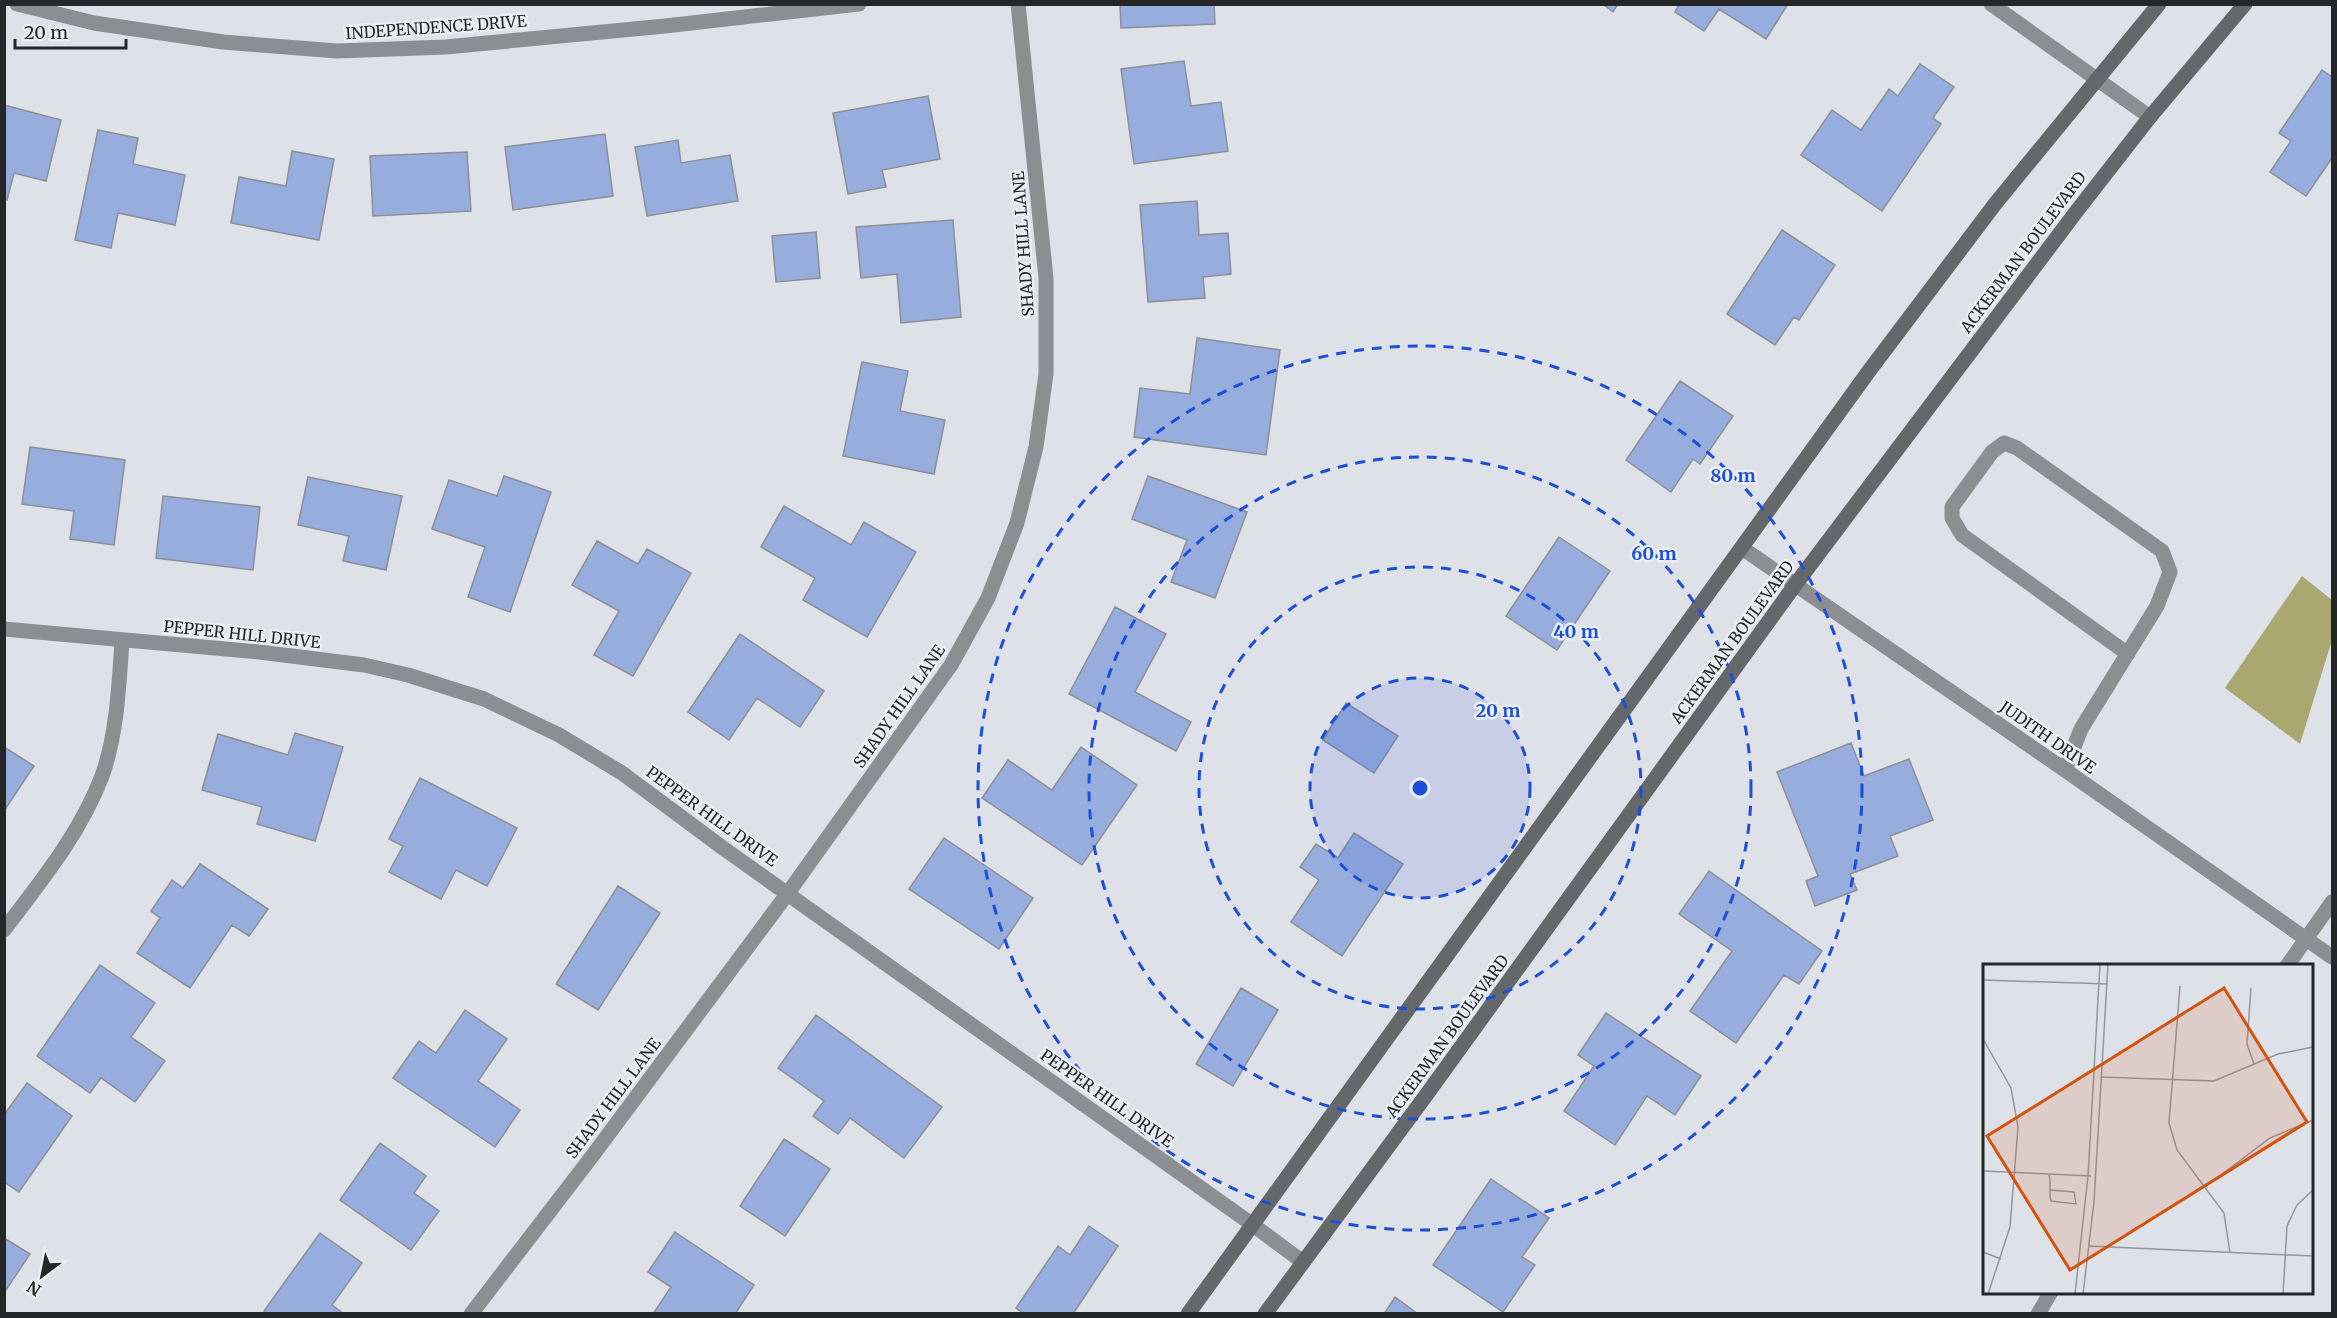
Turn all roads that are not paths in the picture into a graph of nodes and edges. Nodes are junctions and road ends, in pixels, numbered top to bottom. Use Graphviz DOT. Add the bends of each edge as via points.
graph roads {
  1 [pos="17,4"];
  2 [pos="859,4"];
  3 [pos="1018,4"];
  4 [pos="1991,4"];
  5 [pos="2159,4"];
  6 [pos="2245,4"];
  7 [pos="2098,79"];
  8 [pos="2150,117"];
  9 [pos="1742,548"];
  10 [pos="1795,585"];
  11 [pos="4,630"];
  12 [pos="122,641"];
  13 [pos="2128,654"];
  14 [pos="2065,770"];
  15 [pos="788,893"];
  16 [pos="2332,902"];
  17 [pos="4,930"];
  18 [pos="2306,940"];
  19 [pos="2332,957"];
  20 [pos="2288,964"];
  21 [pos="1254,1225"];
  22 [pos="1303,1262"];
  23 [pos="2050,1294"];
  24 [pos="471,1314"];
  25 [pos="1188,1314"];
  26 [pos="1265,1314"];
  27 [pos="2038,1314"];
  1 -- 2 [label="street, INDEPENDENCE DRIVE" via="94,23 223,42 337,51 446,47"];
  3 -- 15 [label="street, SHADY HILL LANE" via="1046,278 1046,374 1036,447 1017,524 988,598 951,665"];
  4 -- 7 [label="street"];
  5 -- 7 [label="street"];
  6 -- 8 [label="street, ACKERMAN BOULEVARD"];
  7 -- 8 [label="street"];
  7 -- 9 [label="street" via="1988,214"];
  8 -- 10 [label="street, ACKERMAN BOULEVARD"];
  9 -- 10 [label="street, JUDITH DRIVE"];
  9 -- 21 [label="street"];
  10 -- 14 [label="street, JUDITH DRIVE"];
  10 -- 22 [label="street, ACKERMAN BOULEVARD"];
  11 -- 12 [label="street, PEPPER HILL DRIVE"];
  12 -- 15 [label="street, PEPPER HILL DRIVE" via="258,651 364,665 484,699 559,735 622,773"];
  12 -- 17 [label="street" via="117,710 103,774 69,842"];
  13 -- 13 [label="street" via="2157,606 2169,572 2162,551 2017,448 2004,443 1992,452 1952,507 1952,518 1962,535"];
  13 -- 14 [label="street" via="2081,729"];
  14 -- 18 [label="street, JUDITH DRIVE"];
  15 -- 21 [label="street, PEPPER HILL DRIVE"];
  15 -- 24 [label="street, SHADY HILL LANE"];
  16 -- 18 [label="street"];
  18 -- 19 [label="street, JUDITH DRIVE"];
  18 -- 20 [label="street"];
  21 -- 22 [label="street, PEPPER HILL DRIVE"];
  21 -- 25 [label="street"];
  22 -- 26 [label="street, ACKERMAN BOULEVARD"];
  23 -- 27 [label="street"];
}
